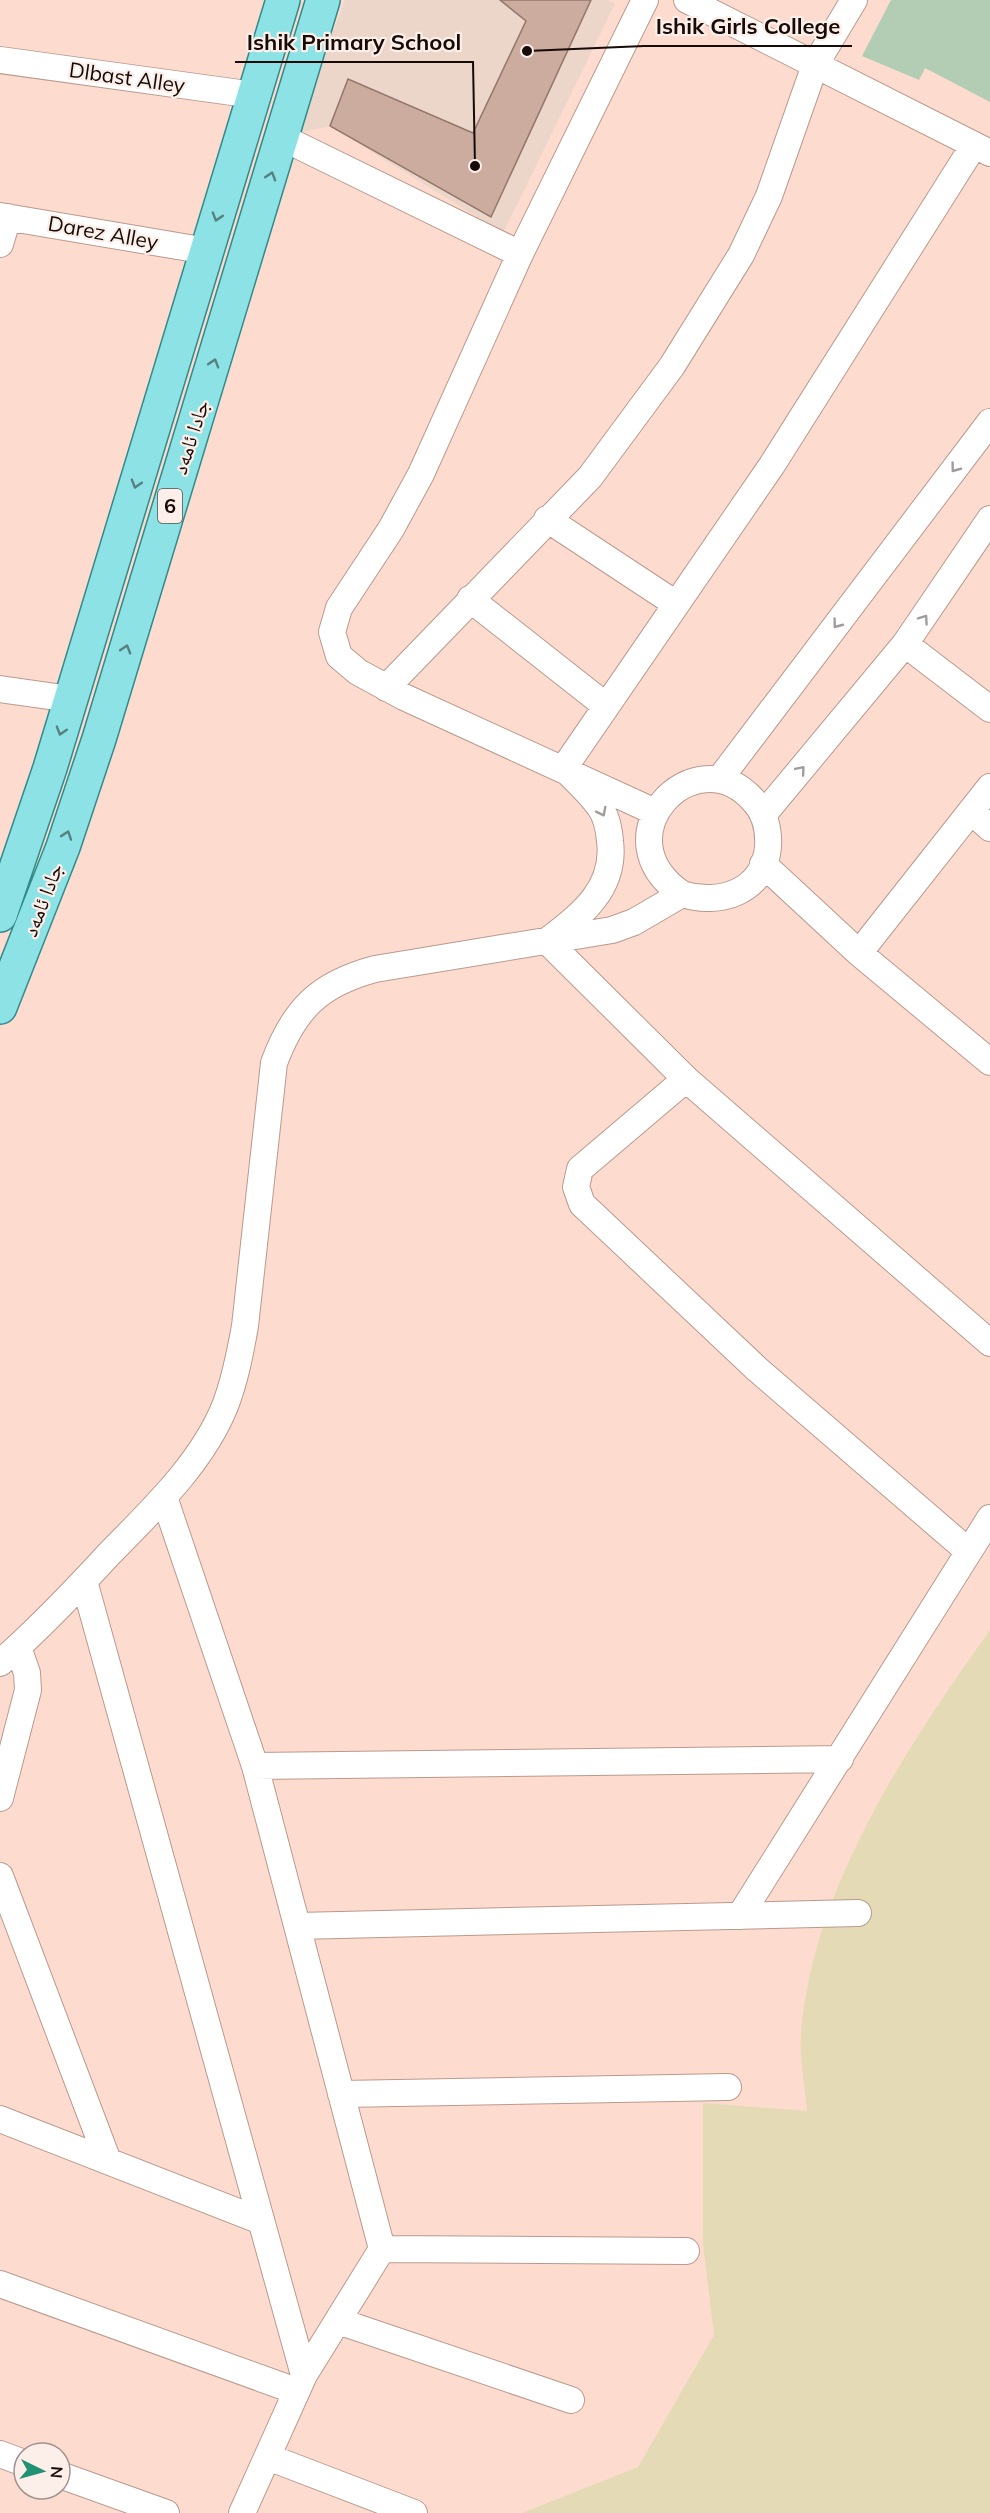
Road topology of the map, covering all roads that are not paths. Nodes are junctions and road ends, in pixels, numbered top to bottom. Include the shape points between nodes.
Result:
1 (283, 0) edge
2 (323, 0) edge
3 (645, 0) edge
4 (687, 0) edge
5 (854, 0) edge
6 (0, 60) edge
7 (815, 65) junction
8 (254, 95) junction
9 (283, 138) junction
10 (982, 149) edge
11 (4, 216) edge
12 (0, 244) edge
13 (207, 250) junction
14 (520, 254) junction
15 (165, 385) junction
16 (204, 398) junction
17 (990, 422) edge
18 (145, 452) junction
19 (183, 462) junction
20 (547, 519) junction
21 (989, 522) edge
22 (470, 599) junction
23 (676, 604) junction
24 (905, 644) junction
25 (386, 687) junction
26 (0, 689) edge
27 (70, 699) junction
28 (606, 706) junction
29 (990, 709) edge
30 (564, 768) junction
31 (719, 780) junction
32 (990, 787) edge
33 (971, 811) junction
34 (655, 812) junction
35 (764, 815) junction
36 (990, 828) edge
37 (764, 864) junction
38 (682, 894) junction
39 (0, 915) edge
40 (547, 941) junction
41 (859, 953) junction
42 (0, 1007) edge
43 (990, 1062) edge
44 (686, 1079) junction
45 (990, 1343) edge
46 (164, 1497) junction
47 (990, 1518) edge
48 (968, 1551) junction
49 (84, 1581) junction
50 (9, 1655) edge
51 (840, 1759) junction
52 (255, 1766) junction
53 (0, 1798) edge
54 (0, 1876) edge
55 (858, 1913) dead end
56 (740, 1916) junction
57 (297, 1926) junction
58 (728, 2087) dead end
59 (341, 2094) junction
60 (0, 2119) edge
61 (108, 2161) junction
62 (261, 2221) junction
63 (382, 2249) junction
64 (686, 2251) dead end
65 (0, 2284) edge
66 (338, 2321) junction
67 (300, 2383) junction
68 (571, 2400) dead end
69 (268, 2457) junction
70 (72, 2479) edge
71 (166, 2513) edge
72 (242, 2513) edge
73 (414, 2513) edge

1 - 8 main road, جادا ئامەد / 6
2 - 9 main road, جادا ئامەد / 6
3 - 14 street
4 - 7 street
5 - 7 street
6 - 8 street, Dlbast Alley
7 - 10 street
7 - 20 street via 769,196 708,312 590,477
8 -> 13 main road, جادا ئامەد / 6
9 - 14 street
16 -> 9 main road, جادا ئامەد / 6
10 - 23 street
11 - 12 street
11 - 13 street, Darez Alley
13 - 15 main road, جادا ئامەد / 6
14 - 25 street via 407,502 333,620 333,645 339,656 347,666
15 - 16 main road
15 - 18 main road, جادا ئامەد / 6
16 - 19 main road, جادا ئامەد / 6
17 -> 31 street
18 - 19 main road
18 -> 27 main road, جادا ئامەد / 6
42 -> 19 main road, جادا ئامەد / 6 via 81,793
20 - 22 street
20 - 23 street
24 -> 21 street
22 - 25 street
22 - 28 street
23 - 28 street
24 - 29 street
35 -> 24 street
25 - 30 street
26 - 27 street
27 -> 39 main road, جادا ئامەد / 6
28 - 30 street
30 - 34 street
30 -> 40 street via 601,807 612,851 599,894 585,912
31 - 34 street via 700,780 682,786 666,796
31 - 35 street via 748,794
32 - 33 street
33 - 36 street
33 - 41 street
34 - 38 street via 650,827 651,858 668,885
35 - 37 street via 768,848
37 - 38 street via 749,883 729,896 713,900
37 - 41 street
38 - 40 street via 612,930
40 - 44 street
40 - 46 street via 357,974 322,991 300,1011 284,1036 274,1063 251,1284 238,1368 225,1407 208,1438
41 - 43 street
44 - 45 street
44 - 48 street via 580,1169 576,1187 582,1204 757,1370
46 - 49 street
46 - 52 street
47 - 48 street
48 - 51 street
49 - 50 street
49 - 62 street
50 - 53 street via 27,1673 28,1690
51 - 52 street
51 - 56 street
52 - 57 street
54 - 61 street
55 - 56 street
56 - 57 street
57 - 59 street
58 - 59 street
59 - 63 street
60 - 61 street
61 - 62 street
62 - 67 street
63 - 64 street
63 - 66 street
65 - 67 street
66 - 67 street
66 - 68 street
67 - 69 street
69 - 72 street
69 - 73 street
70 - 71 street

